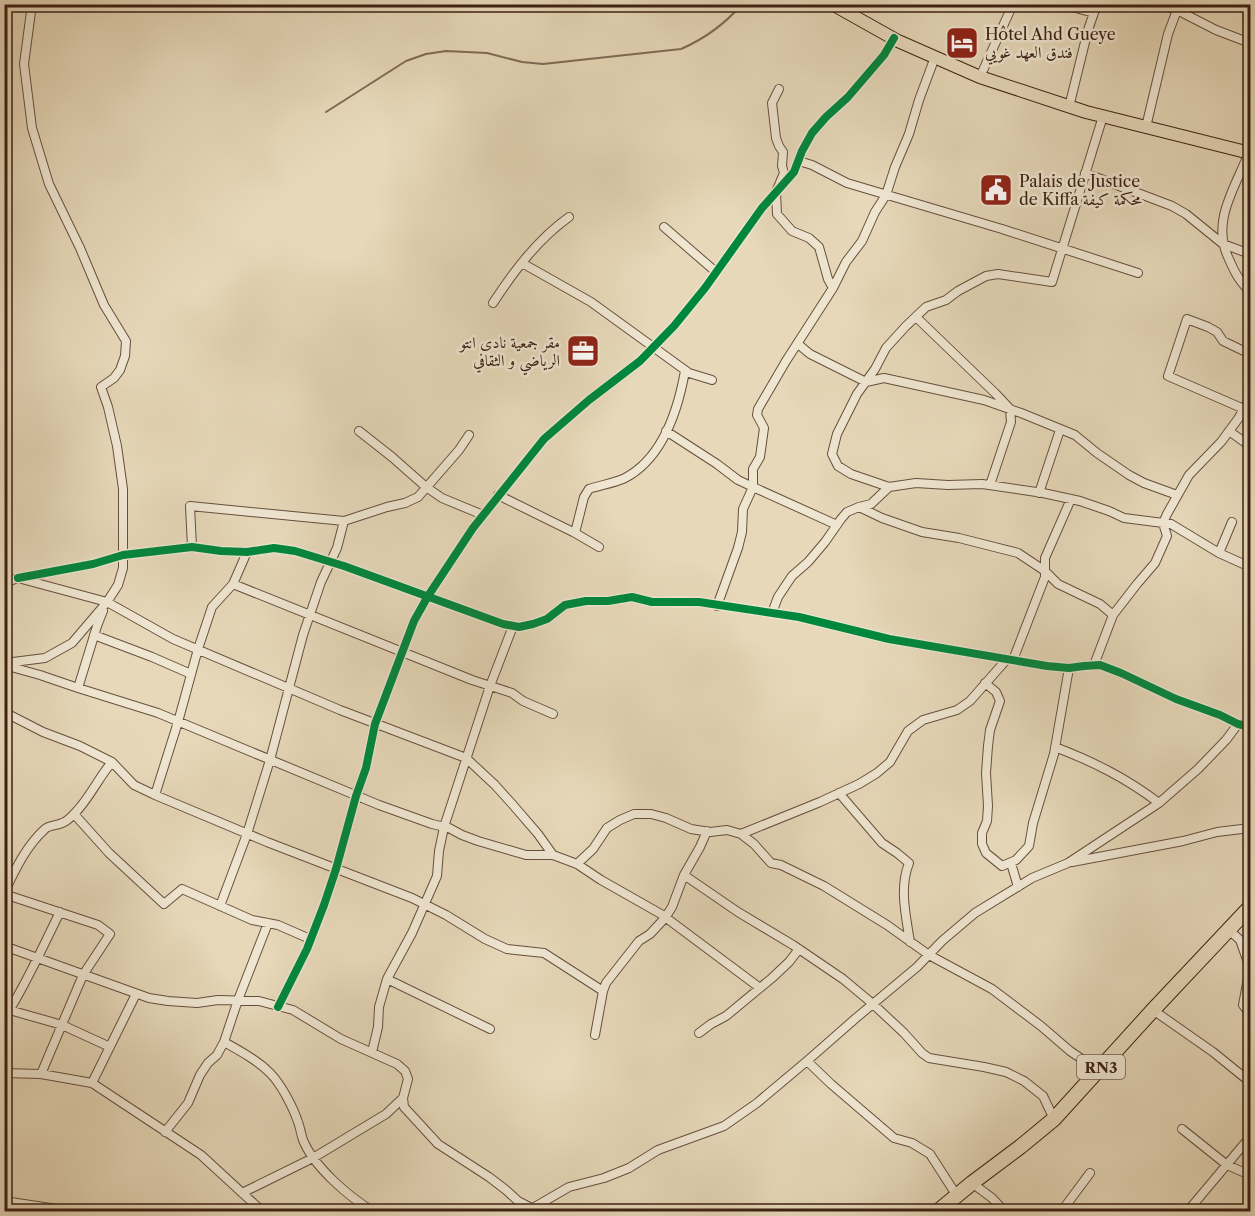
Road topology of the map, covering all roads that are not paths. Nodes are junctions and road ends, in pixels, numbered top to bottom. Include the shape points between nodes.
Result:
1 (32, 4) edge
2 (832, 4) edge
3 (1013, 4) edge
4 (1061, 4) edge
5 (1097, 4) edge
6 (1158, 4) edge
7 (1177, 10) junction
8 (1094, 13) junction
9 (894, 38) junction
10 (1251, 43) edge
11 (935, 57) junction
12 (980, 77) junction
13 (778, 89) dead end
14 (1069, 107) junction
15 (1102, 116) junction
16 (1146, 127) junction
17 (1250, 152) edge
18 (799, 160) junction
19 (1085, 173) junction
20 (776, 192) junction
21 (886, 195) junction
22 (569, 217) dead end
23 (664, 227) dead end
24 (1223, 244) junction
25 (1062, 249) junction
26 (1251, 254) edge
27 (522, 263) junction
28 (717, 272) junction
29 (1138, 273) dead end
30 (833, 288) junction
31 (1251, 292) edge
32 (493, 303) dead end
33 (916, 317) junction
34 (798, 344) junction
35 (654, 347) junction
36 (1251, 354) edge
37 (685, 371) junction
38 (711, 380) dead end
39 (866, 382) junction
40 (1251, 398) edge
41 (1010, 409) junction
42 (1244, 409) junction
43 (1060, 430) junction
44 (359, 431) dead end
45 (666, 431) junction
46 (1229, 431) junction
47 (469, 435) dead end
48 (1251, 446) edge
49 (990, 485) junction
50 (426, 487) junction
51 (753, 487) junction
52 (889, 487) junction
53 (1039, 492) junction
54 (498, 495) junction
55 (1177, 495) junction
56 (1071, 500) junction
57 (859, 507) junction
58 (483, 515) junction
59 (344, 521) junction
60 (1232, 522) dead end
61 (1163, 523) junction
62 (837, 525) junction
63 (575, 533) junction
64 (192, 547) junction
65 (599, 547) dead end
66 (247, 552) junction
67 (1219, 553) junction
68 (123, 555) junction
69 (330, 562) junction
70 (1251, 567) edge
71 (1045, 571) junction
72 (18, 578) junction
73 (4, 583) edge
74 (233, 584) junction
75 (428, 596) junction
76 (107, 602) junction
77 (717, 606) junction
78 (772, 613) junction
79 (310, 615) junction
80 (1113, 615) junction
81 (513, 626) junction
82 (94, 635) junction
83 (198, 650) junction
84 (402, 651) junction
85 (1010, 659) junction
86 (4, 664) edge
87 (1094, 665) junction
88 (1069, 668) junction
89 (191, 674) junction
90 (985, 683) junction
91 (490, 686) junction
92 (78, 688) junction
93 (289, 688) junction
94 (4, 712) edge
95 (553, 714) dead end
96 (178, 722) junction
97 (375, 723) junction
98 (1238, 724) junction
99 (1251, 727) edge
100 (1055, 747) junction
101 (466, 758) junction
102 (270, 760) junction
103 (112, 762) junction
104 (839, 793) junction
105 (155, 795) junction
106 (356, 796) junction
107 (1160, 803) junction
108 (74, 814) junction
109 (444, 827) junction
110 (1251, 828) edge
111 (706, 831) junction
112 (247, 834) junction
113 (741, 834) junction
114 (553, 855) junction
115 (1011, 863) junction
116 (1068, 863) junction
117 (578, 864) junction
118 (336, 869) junction
119 (684, 874) junction
120 (1018, 887) junction
121 (4, 893) edge
122 (425, 905) junction
123 (220, 906) junction
124 (1251, 907) edge
125 (60, 912) junction
126 (665, 918) junction
127 (268, 923) junction
128 (1229, 930) junction
129 (310, 939) junction
130 (910, 942) junction
131 (4, 946) edge
132 (799, 949) junction
133 (929, 955) junction
134 (36, 958) junction
135 (83, 975) junction
136 (387, 979) junction
137 (760, 988) junction
138 (603, 990) junction
139 (136, 994) junction
140 (238, 1000) junction
141 (873, 1004) junction
142 (278, 1006) junction
143 (7, 1009) edge
144 (1153, 1010) junction
145 (1251, 1014) edge
146 (4, 1019) edge
147 (62, 1025) junction
148 (490, 1029) dead end
149 (699, 1033) dead end
150 (595, 1035) dead end
151 (224, 1042) junction
152 (110, 1047) junction
153 (372, 1052) junction
154 (807, 1061) junction
155 (1098, 1070) junction
156 (4, 1073) edge
157 (41, 1074) junction
158 (1251, 1082) edge
159 (92, 1083) junction
160 (403, 1098) junction
161 (1054, 1119) junction
162 (1182, 1129) dead end
163 (165, 1132) junction
164 (1251, 1137) edge
165 (313, 1158) junction
166 (1227, 1165) junction
167 (1090, 1173) dead end
168 (1251, 1175) edge
169 (972, 1183) junction
170 (242, 1193) junction
171 (957, 1196) junction
172 (4, 1201) edge
173 (532, 1211) edge
174 (77, 1212) edge
175 (263, 1212) edge
176 (374, 1212) edge
177 (937, 1212) edge
178 (1005, 1212) edge
179 (1061, 1212) edge
180 (1187, 1212) edge

1 - 68 street via 24,64 32,128 49,184 104,305 126,341 120,370 101,387 117,446 123,489
2 - 9 main road
3 - 12 street
4 - 8 street
5 - 8 street
6 - 7 street
7 - 10 street
7 - 16 street
8 - 14 street
9 - 11 main road
9 - 18 street via 848,97 812,133
11 - 12 main road
11 - 21 street
12 - 14 main road
13 - 20 street via 772,103 784,173
14 - 15 main road
15 - 16 main road
15 - 19 street
16 - 17 main road
17 - 24 street via 1232,189 1221,231
18 - 20 street
18 - 21 street via 847,183
19 - 24 street via 1172,206
19 - 25 street
20 - 28 street
20 - 30 street via 777,214 792,231 819,247
21 - 25 street
21 - 30 street
22 - 27 street
23 - 28 street
24 - 26 street
24 - 31 street via 1233,270
25 - 29 street
25 - 33 street via 1052,282 998,274 986,276 927,307
27 - 32 street
27 - 35 street via 591,302
28 - 35 street
30 - 34 street
33 - 39 street via 886,348
33 - 41 street
34 - 39 street
34 - 51 street via 758,409 764,428 760,458 753,469
35 - 37 street
35 - 54 street via 544,440
36 - 42 street via 1223,341 1208,327 1187,319 1168,376
37 - 38 street
37 - 45 street
39 - 41 street via 884,378
39 - 52 street via 837,434 831,454 838,466 851,474
40 - 42 street
41 - 43 street
41 - 49 street via 1011,422
42 - 46 street
43 - 53 street
43 - 55 street via 1075,435 1129,475
44 - 50 street
45 - 51 street
45 - 63 street via 644,466 624,479 590,489 584,497
46 - 48 street
46 - 55 street via 1189,475
47 - 50 street
49 - 52 street via 916,483
49 - 53 street
50 - 58 street
50 - 59 street via 418,497 405,503
51 - 62 street
51 - 77 street via 743,509 738,548
52 - 57 street via 871,504
53 - 56 street
54 - 58 street
54 - 63 street
55 - 61 street
56 - 61 street via 1124,519
56 - 71 street via 1045,558
57 - 62 street via 848,512
57 - 71 street via 922,532 1018,554
58 - 75 street
59 - 64 street via 190,506
59 - 69 street
60 - 67 street
61 - 67 street
61 - 80 street via 1167,536 1155,563
62 - 78 street via 792,576
63 - 65 street
64 - 66 street
64 - 68 street
66 - 69 street via 274,548
66 - 74 street
67 - 70 street
68 - 72 street
68 - 76 street via 118,585
69 - 75 street
69 - 79 street
71 - 80 street via 1058,584 1101,604
71 - 85 street
72 - 73 street
72 - 76 street
74 - 79 street
74 - 83 street via 212,607
75 - 81 street
75 - 84 street
76 - 82 street
76 - 83 street
76 - 86 street via 72,643 45,658
77 - 78 street
77 - 81 street via 632,597 586,601 565,605 533,624
78 - 85 street via 889,639
79 - 84 street
79 - 93 street
80 - 87 street
81 - 91 street
82 - 89 street
82 - 92 street
83 - 89 street
83 - 93 street
84 - 91 street
84 - 97 street
85 - 88 street
85 - 90 street
86 - 92 street
87 - 88 street
87 - 98 street
88 - 100 street
89 - 96 street
90 - 104 street via 957,710 923,720 908,731 890,762
90 - 115 street via 996,692 1000,702 990,730 987,821 982,844 986,853 1002,866
91 - 95 street
91 - 101 street
92 - 96 street
93 - 97 street
93 - 102 street
94 - 103 street
96 - 102 street
96 - 105 street
97 - 101 street
97 - 106 street
98 - 99 street
98 - 107 street via 1227,740
100 - 107 street via 1137,786
100 - 115 street via 1029,846
101 - 109 street
101 - 114 street via 507,799
102 - 106 street
102 - 112 street
103 - 105 street via 134,785
103 - 108 street
104 - 113 street
104 - 130 street via 882,843 909,863 904,889
105 - 112 street
106 - 109 street
106 - 118 street
107 - 116 street
108 - 121 street via 63,823 47,827 30,846
108 - 123 street via 164,904 182,889
109 - 114 street via 526,855
109 - 122 street via 437,876
110 - 116 street
111 - 113 street
111 - 117 street via 651,814 634,814 607,828
111 - 119 street
112 - 118 street
112 - 123 street
113 - 130 street via 771,863 824,886
114 - 117 street
115 - 120 street
116 - 120 street
117 - 126 street
118 - 122 street
118 - 129 street
119 - 126 street
119 - 132 street
120 - 133 street via 975,913
121 - 125 street
122 - 136 street
122 - 138 street via 507,949 544,953
123 - 127 street
124 - 128 highway, RN3
125 - 134 street
125 - 135 street via 98,925 110,934
126 - 137 street
126 - 138 street via 639,941
127 - 129 street
127 - 140 street
128 - 144 highway, RN3
128 - 145 street via 1240,940 1250,968 1244,1005
129 - 142 street
130 - 133 street
131 - 134 street
132 - 137 street
132 - 141 street
133 - 141 street
133 - 155 street via 992,989
134 - 135 street
134 - 143 street via 27,980
135 - 139 street
135 - 147 street
136 - 148 street
136 - 153 street
137 - 149 street
138 - 150 street
139 - 140 street via 196,1003
139 - 152 street
140 - 142 street
140 - 151 street
141 - 154 street
141 - 161 street via 929,1058 1006,1072 1024,1081 1043,1096
142 - 153 street via 293,1010 341,1039
143 - 146 street
143 - 147 street
144 - 155 highway, RN3
144 - 158 street
147 - 152 street
147 - 157 street
151 - 163 street via 200,1075 188,1103
151 - 165 street via 271,1074 297,1119
152 - 159 street
153 - 160 street via 405,1071 408,1079
154 - 171 street via 894,1137 930,1154
154 - 173 street via 724,1126 658,1150 604,1178 569,1187
155 - 161 highway, RN3
156 - 157 street
157 - 159 street
159 - 163 street
160 - 165 street via 386,1114
160 - 173 street via 404,1107 438,1144
161 - 169 highway, RN3
162 - 166 street
163 - 170 street via 201,1155
164 - 166 street
165 - 170 street
165 - 176 street via 349,1194
166 - 168 street
166 - 180 street
167 - 179 street
169 - 171 highway, RN3
169 - 178 street
170 - 175 street
171 - 177 highway, RN3
172 - 174 street

